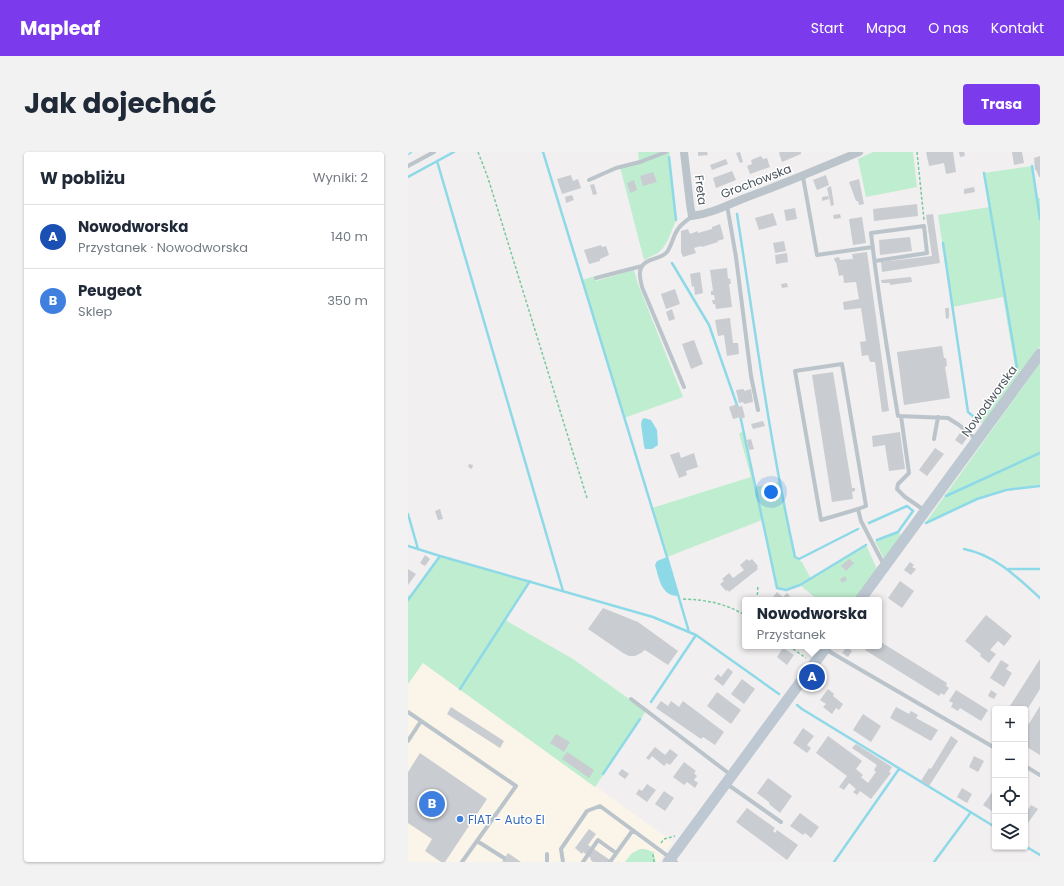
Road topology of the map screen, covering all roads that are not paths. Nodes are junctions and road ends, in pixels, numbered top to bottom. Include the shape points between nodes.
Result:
1 (434, 152) edge
2 (666, 152) edge
3 (684, 152) edge
4 (859, 152) edge
5 (408, 166) edge
6 (803, 176) junction
7 (588, 180) dead end
8 (727, 205) junction
9 (706, 214) joint
10 (692, 216) junction
11 (873, 247) junction
12 (875, 261) junction
13 (642, 266) junction
14 (596, 278) dead end
15 (1040, 354) edge
16 (684, 387) dead end
17 (758, 410) dead end
18 (901, 416) junction
19 (938, 417) junction
20 (934, 439) dead end
21 (977, 440) junction
22 (858, 508) junction
23 (925, 511) junction
24 (885, 566) junction
25 (862, 597) edge
26 (825, 649) edge
27 (828, 649) edge
28 (631, 699) dead end
29 (408, 712) edge
30 (421, 721) junction
31 (408, 741) edge
32 (992, 746) edge
33 (1028, 768) edge
34 (1040, 775) edge
35 (729, 780) junction
36 (781, 822) dead end
37 (633, 830) junction
38 (478, 840) junction
39 (616, 853) junction
40 (547, 854) dead end
41 (504, 858) dead end
42 (672, 860) edge
43 (462, 862) edge
44 (548, 862) edge
45 (563, 862) edge
46 (583, 862) edge
47 (610, 862) edge

1 - 5 lane
2 - 7 lane
3 - 10 street, Freta
4 - 6 street, Grochowska
6 - 8 street, Grochowska
6 - 11 lane via 817,255
8 - 9 street, Grochowska
8 - 17 lane
9 - 10 street, Freta
10 - 13 lane via 678,228 663,255
11 - 12 lane
11 - 12 lane via 871,233 924,226 927,253
12 - 18 lane via 898,416
13 - 14 lane
13 - 16 lane via 639,275 642,287
15 - 21 street, Nowodworska
18 - 19 lane
18 - 23 lane via 909,473 898,484 897,490
19 - 20 lane
19 - 21 lane via 948,418
21 - 23 street, Nowodworska
22 - 22 lane via 821,520 795,371 842,364 866,506
22 - 24 lane via 861,521
23 - 24 street, Nowodworska
24 - 25 street, Nowodworska
26 - 35 street
27 - 32 lane
28 - 35 lane
29 - 30 lane
30 - 31 lane
30 - 38 lane via 516,786
33 - 34 lane
35 - 36 lane
35 - 42 street
37 - 39 lane
37 - 42 lane
37 - 45 lane via 600,806 587,811 561,849
38 - 41 lane
38 - 43 lane
39 - 46 lane via 598,840
39 - 47 lane
40 - 44 lane

